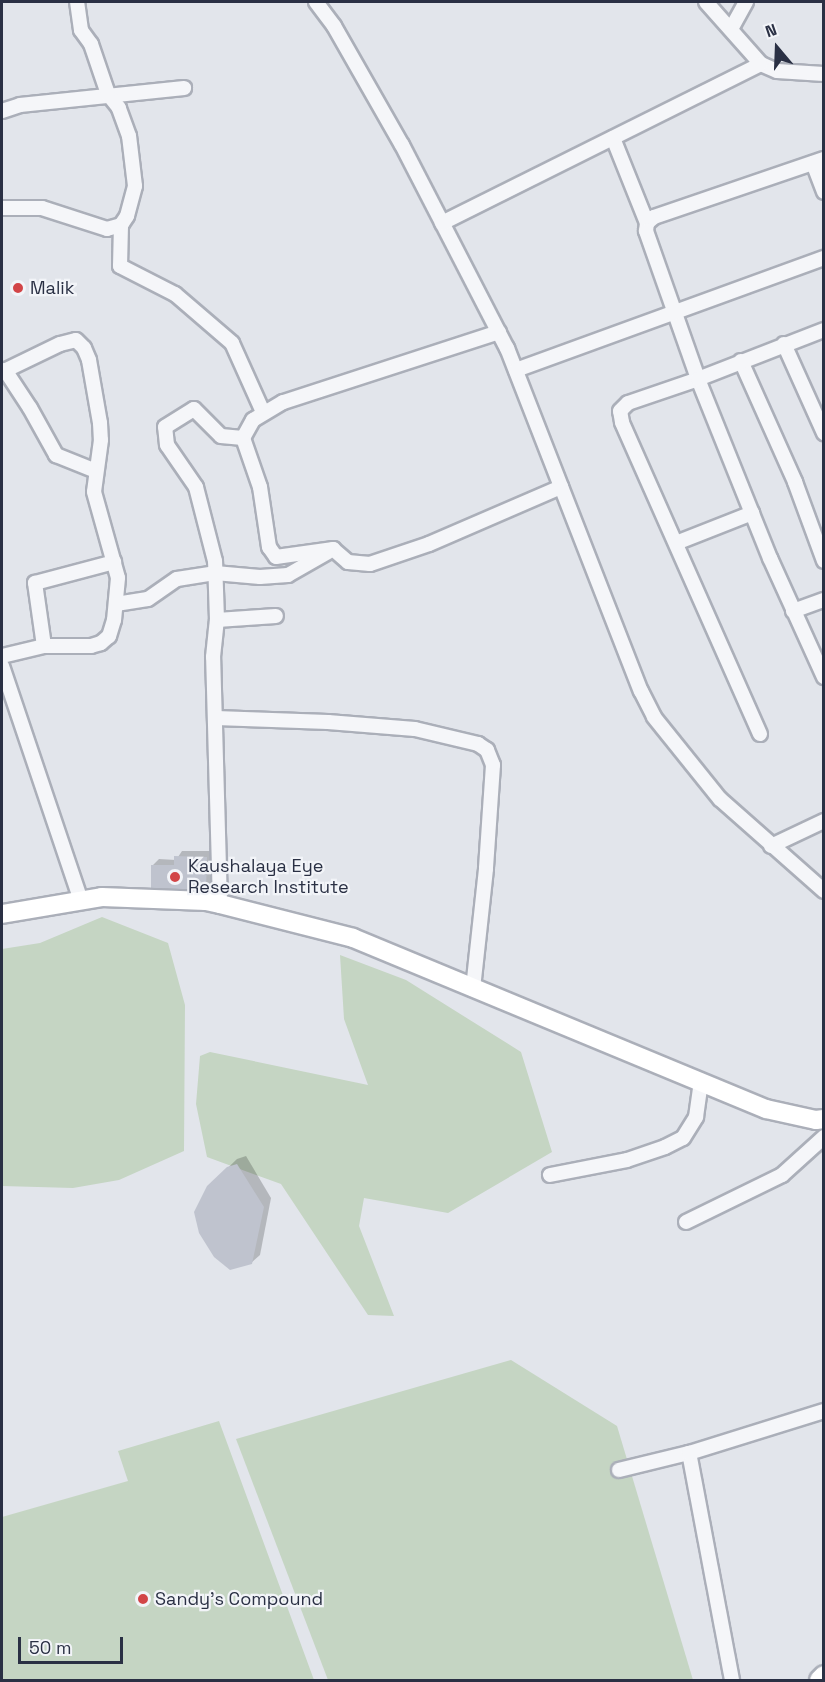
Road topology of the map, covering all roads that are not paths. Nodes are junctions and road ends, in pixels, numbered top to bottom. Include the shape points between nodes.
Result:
1 (76, 2) edge
2 (316, 2) edge
3 (706, 2) edge
4 (746, 2) edge
5 (731, 29) junction
6 (761, 64) junction
7 (821, 74) edge
8 (824, 87) edge
9 (184, 88) dead end
10 (108, 94) junction
11 (2, 111) edge
12 (613, 138) junction
13 (818, 161) edge
14 (824, 192) edge
15 (2, 208) edge
16 (442, 223) junction
17 (647, 223) junction
18 (120, 225) junction
19 (824, 258) edge
20 (676, 312) junction
21 (824, 330) edge
22 (499, 332) junction
23 (784, 344) junction
24 (741, 361) junction
25 (516, 370) junction
26 (3, 371) edge
27 (698, 379) junction
28 (263, 412) junction
29 (824, 433) edge
30 (243, 438) junction
31 (96, 471) junction
32 (561, 487) junction
33 (752, 513) junction
34 (676, 543) junction
35 (333, 549) junction
36 (824, 561) edge
37 (114, 562) junction
38 (215, 573) junction
39 (824, 600) edge
40 (116, 604) junction
41 (793, 611) junction
42 (276, 616) dead end
43 (217, 620) junction
44 (44, 646) junction
45 (2, 656) edge
46 (2, 666) edge
47 (824, 677) edge
48 (216, 718) junction
49 (760, 734) dead end
50 (824, 821) edge
51 (771, 846) junction
52 (823, 891) edge
53 (81, 901) junction
54 (220, 904) junction
55 (2, 914) edge
56 (473, 989) junction
57 (701, 1082) junction
58 (824, 1119) edge
59 (824, 1137) edge
60 (550, 1175) dead end
61 (686, 1222) dead end
62 (824, 1411) edge
63 (689, 1453) junction
64 (619, 1470) dead end
65 (824, 1676) edge
66 (732, 1680) edge
67 (819, 1680) edge

1 - 10 street via 81,30 91,44
2 - 16 street via 385,115
3 - 5 street
4 - 5 street
5 - 6 street
6 - 7 street via 777,71
6 - 12 street
7 - 8 street
9 - 10 street
10 - 11 street via 20,105
10 - 18 street via 119,108 133,157 135,186 127,216
12 - 16 street
12 - 17 street
13 - 14 street
13 - 17 street via 654,217
15 - 18 street via 42,208 107,229
16 - 22 street
17 - 20 street via 646,231
18 - 28 street via 120,266 175,294 232,342
19 - 20 street
20 - 25 street
20 - 27 street
21 - 23 street
22 - 25 street
22 - 28 street via 283,402
23 - 24 street
23 - 29 street
24 - 27 street
24 - 36 street via 795,482
25 - 32 street
26 - 31 street via 30,408 56,455
26 - 31 street via 60,344 80,342 89,360 99,423 101,440
27 - 33 street
27 - 34 street via 627,402 620,411
28 - 30 street via 253,420
30 - 35 street via 260,487 271,553 286,558
30 - 38 street via 221,436 194,410 165,428 167,445 196,487
31 - 37 street via 96,503
32 - 35 street via 429,544 370,564 348,562
32 - 51 street via 640,691 654,717 720,799
33 - 34 street
33 - 41 street
34 - 49 street
35 - 38 street via 288,575
37 - 40 street via 118,578
37 - 44 street via 35,583
38 - 40 street via 177,579 148,599
38 - 43 street
39 - 41 street
40 - 44 street via 109,636 101,643
41 - 47 street
42 - 43 street
43 - 48 street via 213,657
44 - 45 street
46 - 53 street
48 - 54 street
48 - 56 street via 416,729 478,744 487,750 492,777
50 - 51 street
51 - 52 street
53 - 54 main road via 102,897
53 - 55 main road
54 - 56 main road via 353,938
56 - 57 main road
57 - 58 main road via 766,1108
57 - 60 street via 696,1117 683,1138 627,1160
59 - 61 street via 782,1174
62 - 63 street
63 - 64 street
63 - 66 street
65 - 67 main road

